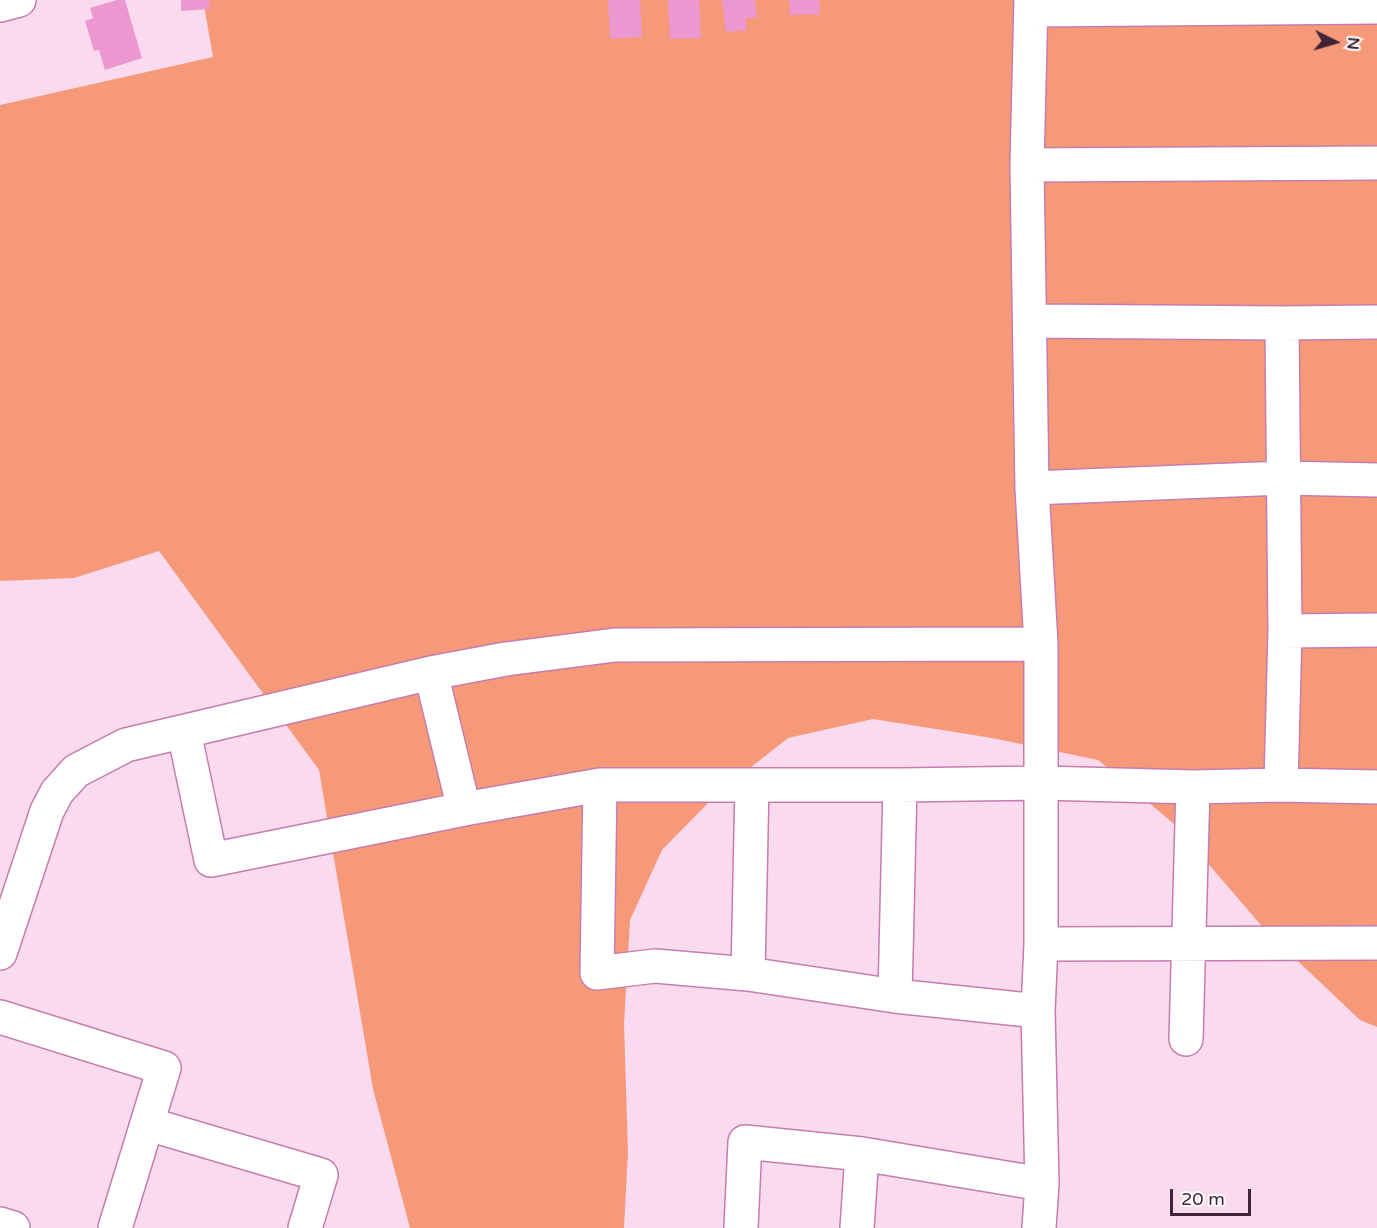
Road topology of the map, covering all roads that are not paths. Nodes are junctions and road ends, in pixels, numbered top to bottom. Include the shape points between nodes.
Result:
1 (20, 0) edge
2 (0, 5) edge
3 (1031, 5) edge
4 (1368, 5) edge
5 (1377, 163) edge
6 (1027, 165) junction
7 (1030, 321) junction
8 (1377, 322) edge
9 (1282, 323) junction
10 (1283, 478) junction
11 (1377, 480) edge
12 (1032, 488) junction
13 (1377, 630) edge
14 (1285, 631) junction
15 (1041, 644) junction
16 (431, 673) junction
17 (184, 732) junction
18 (1042, 783) junction
19 (600, 784) junction
20 (752, 785) junction
21 (900, 785) junction
22 (1281, 785) junction
23 (1193, 787) junction
24 (1377, 787) edge
25 (464, 809) junction
26 (1189, 943) junction
27 (1377, 943) edge
28 (1041, 944) junction
29 (0, 953) edge
30 (748, 974) junction
31 (895, 996) junction
32 (1038, 1011) junction
33 (0, 1017) edge
34 (1186, 1039) dead end
35 (148, 1124) junction
36 (862, 1154) junction
37 (1042, 1184) junction
38 (0, 1224) edge
39 (13, 1228) edge
40 (116, 1228) edge
41 (305, 1228) edge
42 (741, 1228) edge
43 (857, 1228) edge
44 (1039, 1228) edge

1 - 2 street
3 - 4 street
3 - 6 street
5 - 6 street
6 - 7 street
7 - 9 street
7 - 12 street
8 - 9 street
9 - 10 street
10 - 11 street
10 - 12 street
10 - 14 street
12 - 15 street
13 - 14 street
14 - 22 street
15 - 16 street via 615,645
15 - 18 street
16 - 17 street
16 - 25 street
17 - 25 street via 211,860
17 - 29 street via 126,745 76,771 57,792
18 - 21 street
18 - 23 street
18 - 28 street
19 - 20 street
19 - 25 street
19 - 30 street via 597,973 656,966
20 - 21 street
20 - 30 street
21 - 31 street
22 - 23 street
22 - 24 street
23 - 26 street
26 - 27 street
26 - 28 street
26 - 34 street
28 - 32 street
30 - 31 street
31 - 32 street
32 - 37 street
33 - 35 street via 164,1068
35 - 40 street
35 - 41 street via 321,1175
36 - 37 street
36 - 42 street via 745,1142
36 - 43 street
37 - 44 street
38 - 39 street

